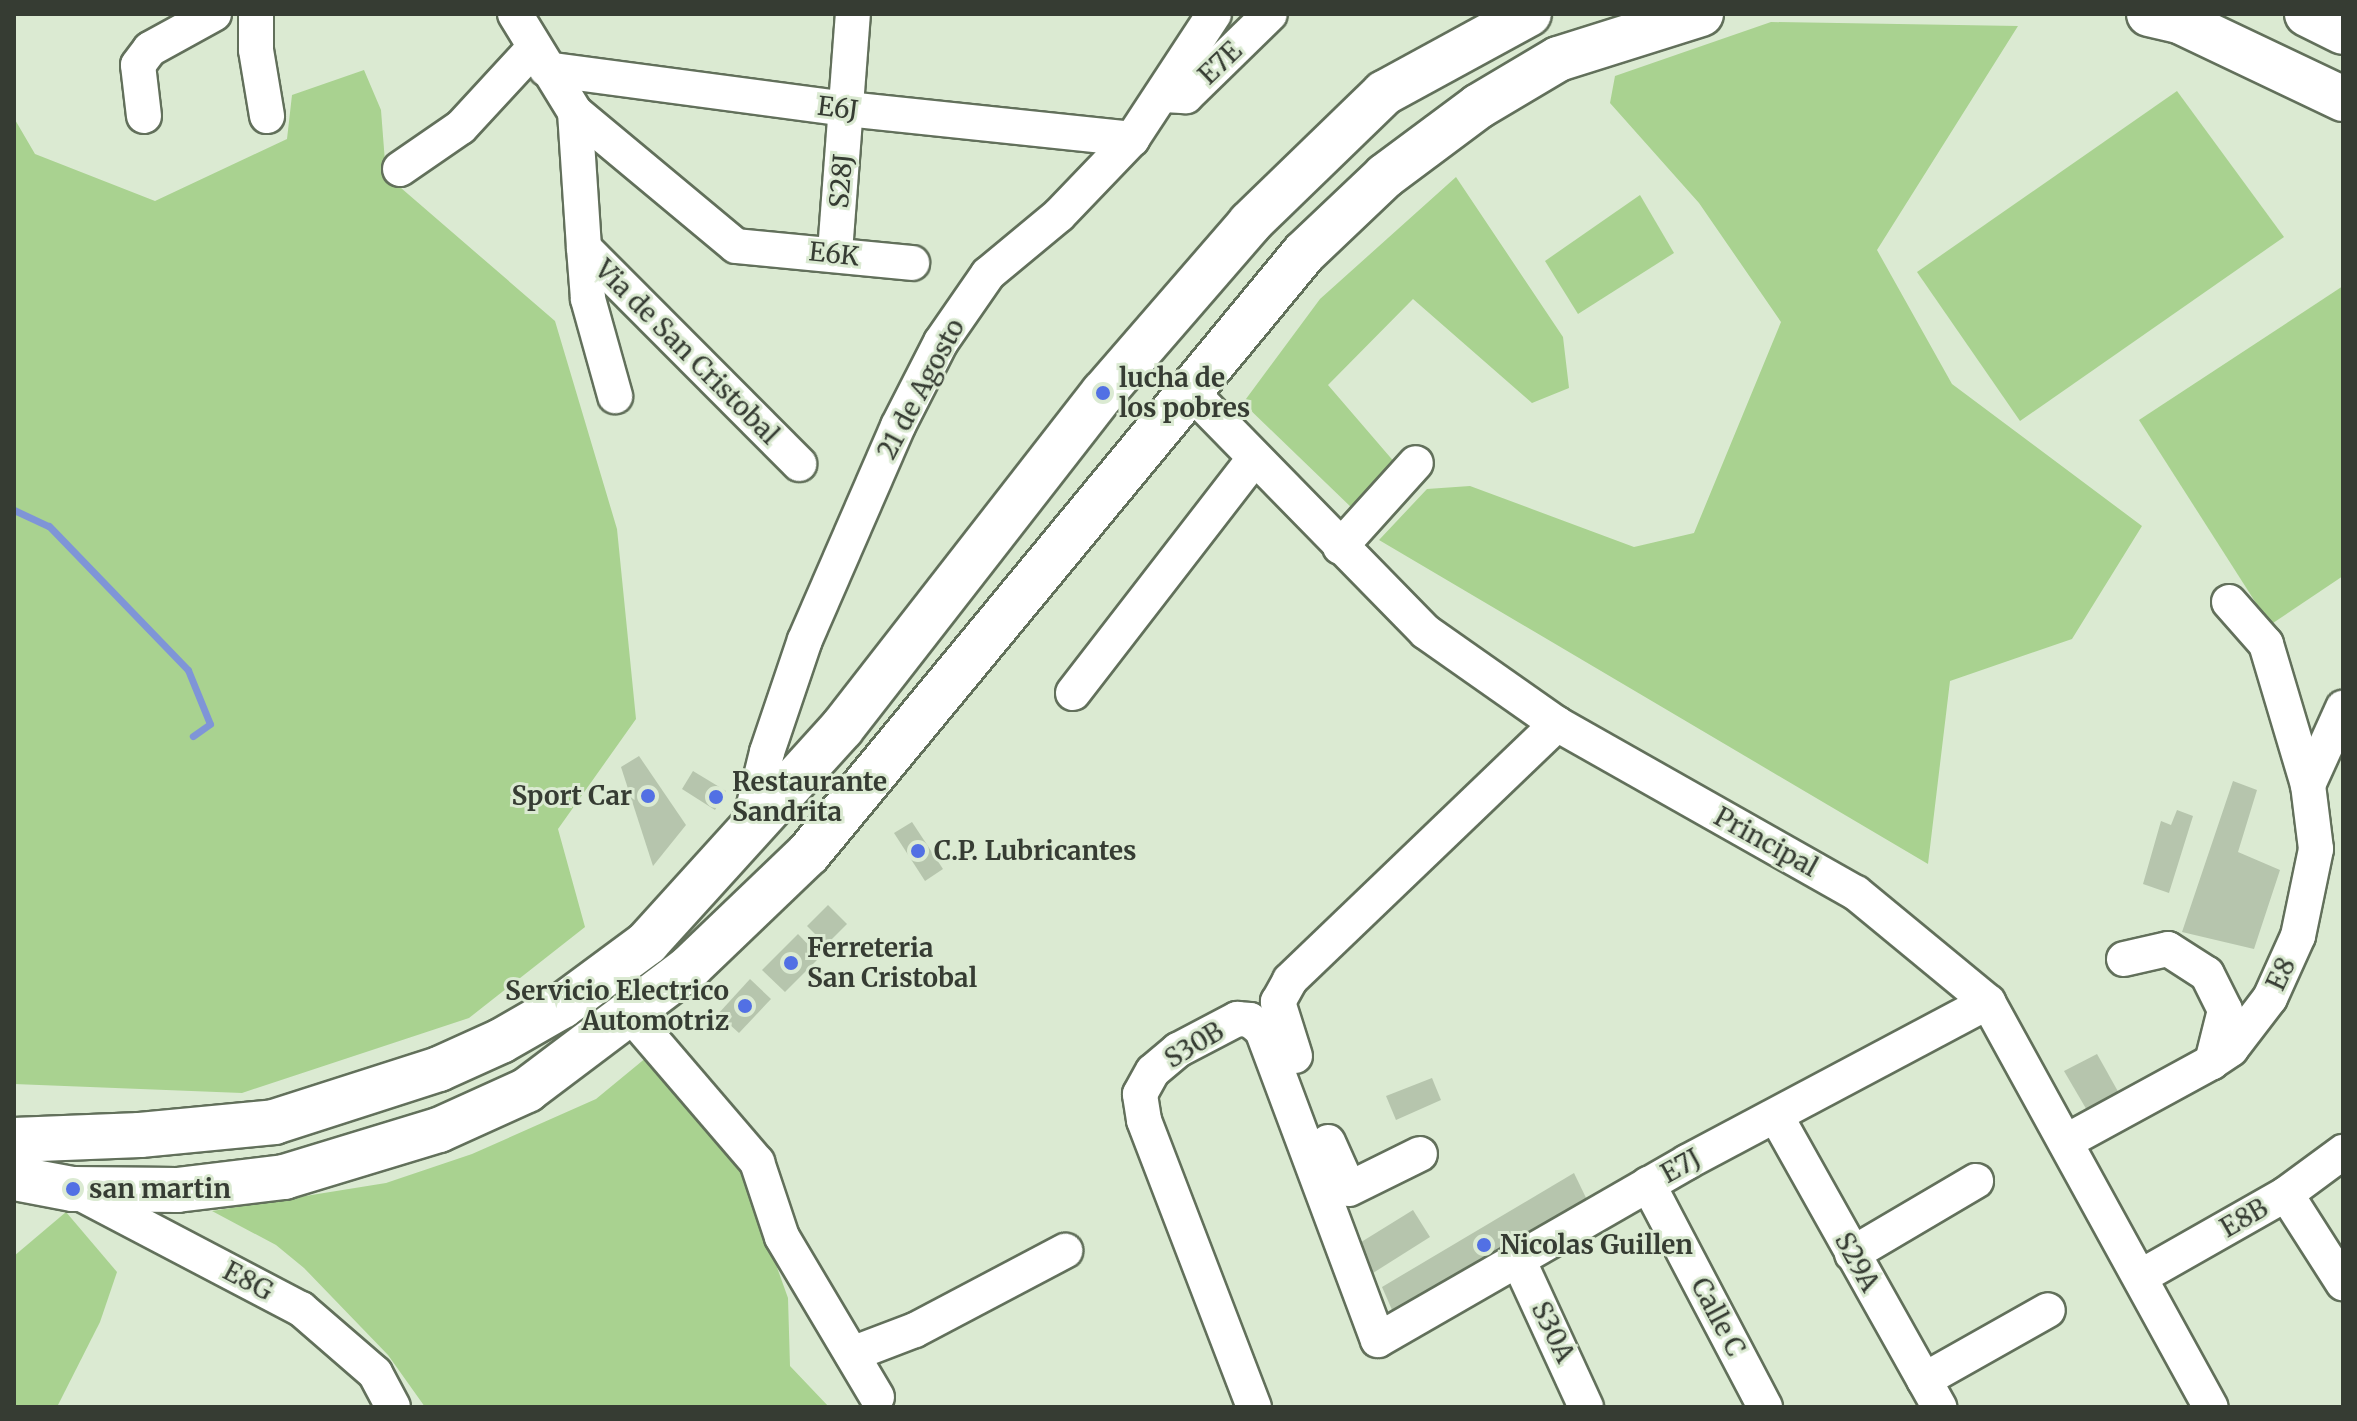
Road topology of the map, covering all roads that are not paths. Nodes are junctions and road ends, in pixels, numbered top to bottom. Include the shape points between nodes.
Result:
1 (214, 14) edge
2 (256, 14) edge
3 (515, 14) edge
4 (853, 14) edge
5 (1214, 14) edge
6 (1270, 14) edge
7 (1529, 14) edge
8 (1701, 14) edge
9 (2149, 14) edge
10 (2307, 14) edge
11 (2343, 32) edge
12 (539, 59) junction
13 (1164, 95) junction
14 (2343, 99) edge
15 (847, 109) junction
16 (575, 112) junction
17 (144, 116) dead end
18 (267, 116) dead end
19 (1132, 139) junction
20 (400, 169) dead end
21 (584, 248) junction
22 (835, 252) junction
23 (912, 263) dead end
24 (1190, 391) junction
25 (615, 396) dead end
26 (1253, 460) junction
27 (1416, 463) dead end
28 (799, 464) dead end
29 (1340, 547) junction
30 (2229, 602) dead end
31 (1073, 693) dead end
32 (2343, 708) edge
33 (1557, 724) junction
34 (2308, 785) junction
35 (746, 836) junction
36 (2330, 841) edge
37 (2124, 959) dead end
38 (1988, 1002) junction
39 (631, 1015) junction
40 (2212, 1062) junction
41 (1776, 1116) junction
42 (14, 1140) edge
43 (2067, 1141) junction
44 (2343, 1152) edge
45 (1420, 1154) dead end
46 (14, 1178) edge
47 (1976, 1181) dead end
48 (1648, 1184) junction
49 (73, 1189) junction
50 (2286, 1194) junction
51 (1065, 1251) dead end
52 (1852, 1254) junction
53 (1517, 1257) junction
54 (2140, 1277) junction
55 (2343, 1283) edge
56 (2048, 1310) dead end
57 (1378, 1340) joint
58 (852, 1354) junction
59 (1932, 1394) edge
60 (877, 1397) dead end
61 (1581, 1404) edge
62 (2205, 1405) edge
63 (393, 1407) edge
64 (1254, 1407) edge
65 (1764, 1407) edge

1 - 17 street via 150,49 138,65
2 - 18 street
3 - 12 street
4 - 15 street, S28J
5 - 13 street, 21 de Agosto
6 - 13 street, E7E via 1186,96
7 - 35 main road via 1384,93 1250,223 1103,393 852,716
8 - 24 main road via 1558,59 1479,106 1385,176 1304,253
9 - 14 main road via 2179,21
10 - 11 main road
12 - 15 street, E6J
12 - 16 street
12 - 20 street via 461,127
13 - 19 street, 21 de Agosto
15 - 19 street, E6J
15 - 22 street, S28J
16 - 21 street, Via de San Cristobal
16 - 22 street, E6K via 736,246
19 - 35 street, 21 de Agosto via 1059,215 988,274 941,342 898,426 805,640 767,752
21 - 25 street via 588,299
21 - 28 street, Via de San Cristobal
22 - 23 street, E6K
24 - 26 street, Principal
24 - 39 main road via 808,854 690,967
26 - 29 street, Principal
26 - 31 street
27 - 29 street
29 - 33 street, Principal via 1426,632
30 - 34 street, E8 via 2266,644
32 - 34 street
33 - 38 street, Principal via 1856,893
33 - 45 street via 1290,980 1278,1002 1344,1184 1355,1188
34 - 36 street, E8
35 - 42 main road via 647,943 562,1006 439,1069 274,1122
36 - 40 street, E8 via 2298,936 2270,998 2231,1049
37 - 40 street via 2168,949 2207,974 2225,1010
38 - 41 street, E7J
38 - 43 street, Principal
39 - 49 main road via 527,1090 439,1130 284,1177 177,1190
39 - 58 street via 757,1162 782,1237
40 - 43 street, E8
41 - 48 street, E7J
41 - 52 street, S29A
43 - 54 street, Principal
44 - 50 street, E8B
46 - 49 main road
47 - 52 street
48 - 53 street, E7J
48 - 65 street, Calle C
49 - 63 street, E8G via 301,1309 375,1373
50 - 54 street, E8B
50 - 55 street
51 - 58 street via 915,1330
52 - 59 street, S29A
53 - 57 street, E7J
53 - 61 street, S30A
54 - 62 street, Principal
56 - 59 street
57 - 64 street, S30B via 1262,1030 1250,1020 1237,1019 1178,1050 1153,1071 1140,1094 1144,1120
58 - 60 street

